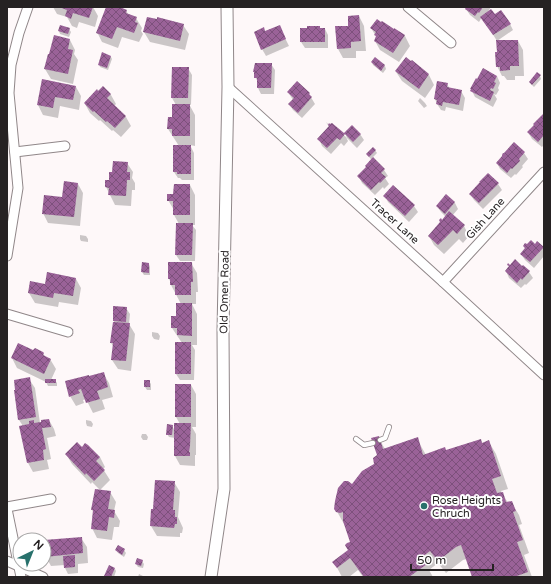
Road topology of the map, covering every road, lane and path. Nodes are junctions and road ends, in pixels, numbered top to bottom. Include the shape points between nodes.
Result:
1 (28, 7) edge
2 (227, 7) edge
3 (408, 7) edge
4 (451, 43) dead end
5 (228, 88) junction
6 (65, 146) dead end
7 (15, 152) junction
8 (544, 172) edge
9 (7, 256) edge
10 (444, 282) junction
11 (7, 314) edge
12 (68, 332) dead end
13 (544, 375) edge
14 (389, 427) dead end
15 (356, 439) dead end
16 (380, 440) dead end
17 (373, 443) dead end
18 (51, 499) dead end
19 (7, 508) edge
20 (12, 532) edge
21 (32, 572) edge
22 (43, 577) edge
23 (211, 577) edge

1 - 7 street via 11,65 9,93
2 - 5 street, Old Omen Road
3 - 4 street
5 - 10 street, Tracer Lane
5 - 23 street, Old Omen Road via 223,330 224,489
6 - 7 street
7 - 9 street via 18,188
8 - 10 street, Gish Lane
10 - 13 street, Tracer Lane
11 - 12 street
14 - 16 lane via 385,438
15 - 17 lane via 364,445
18 - 19 street
19 - 20 street
21 - 22 street

